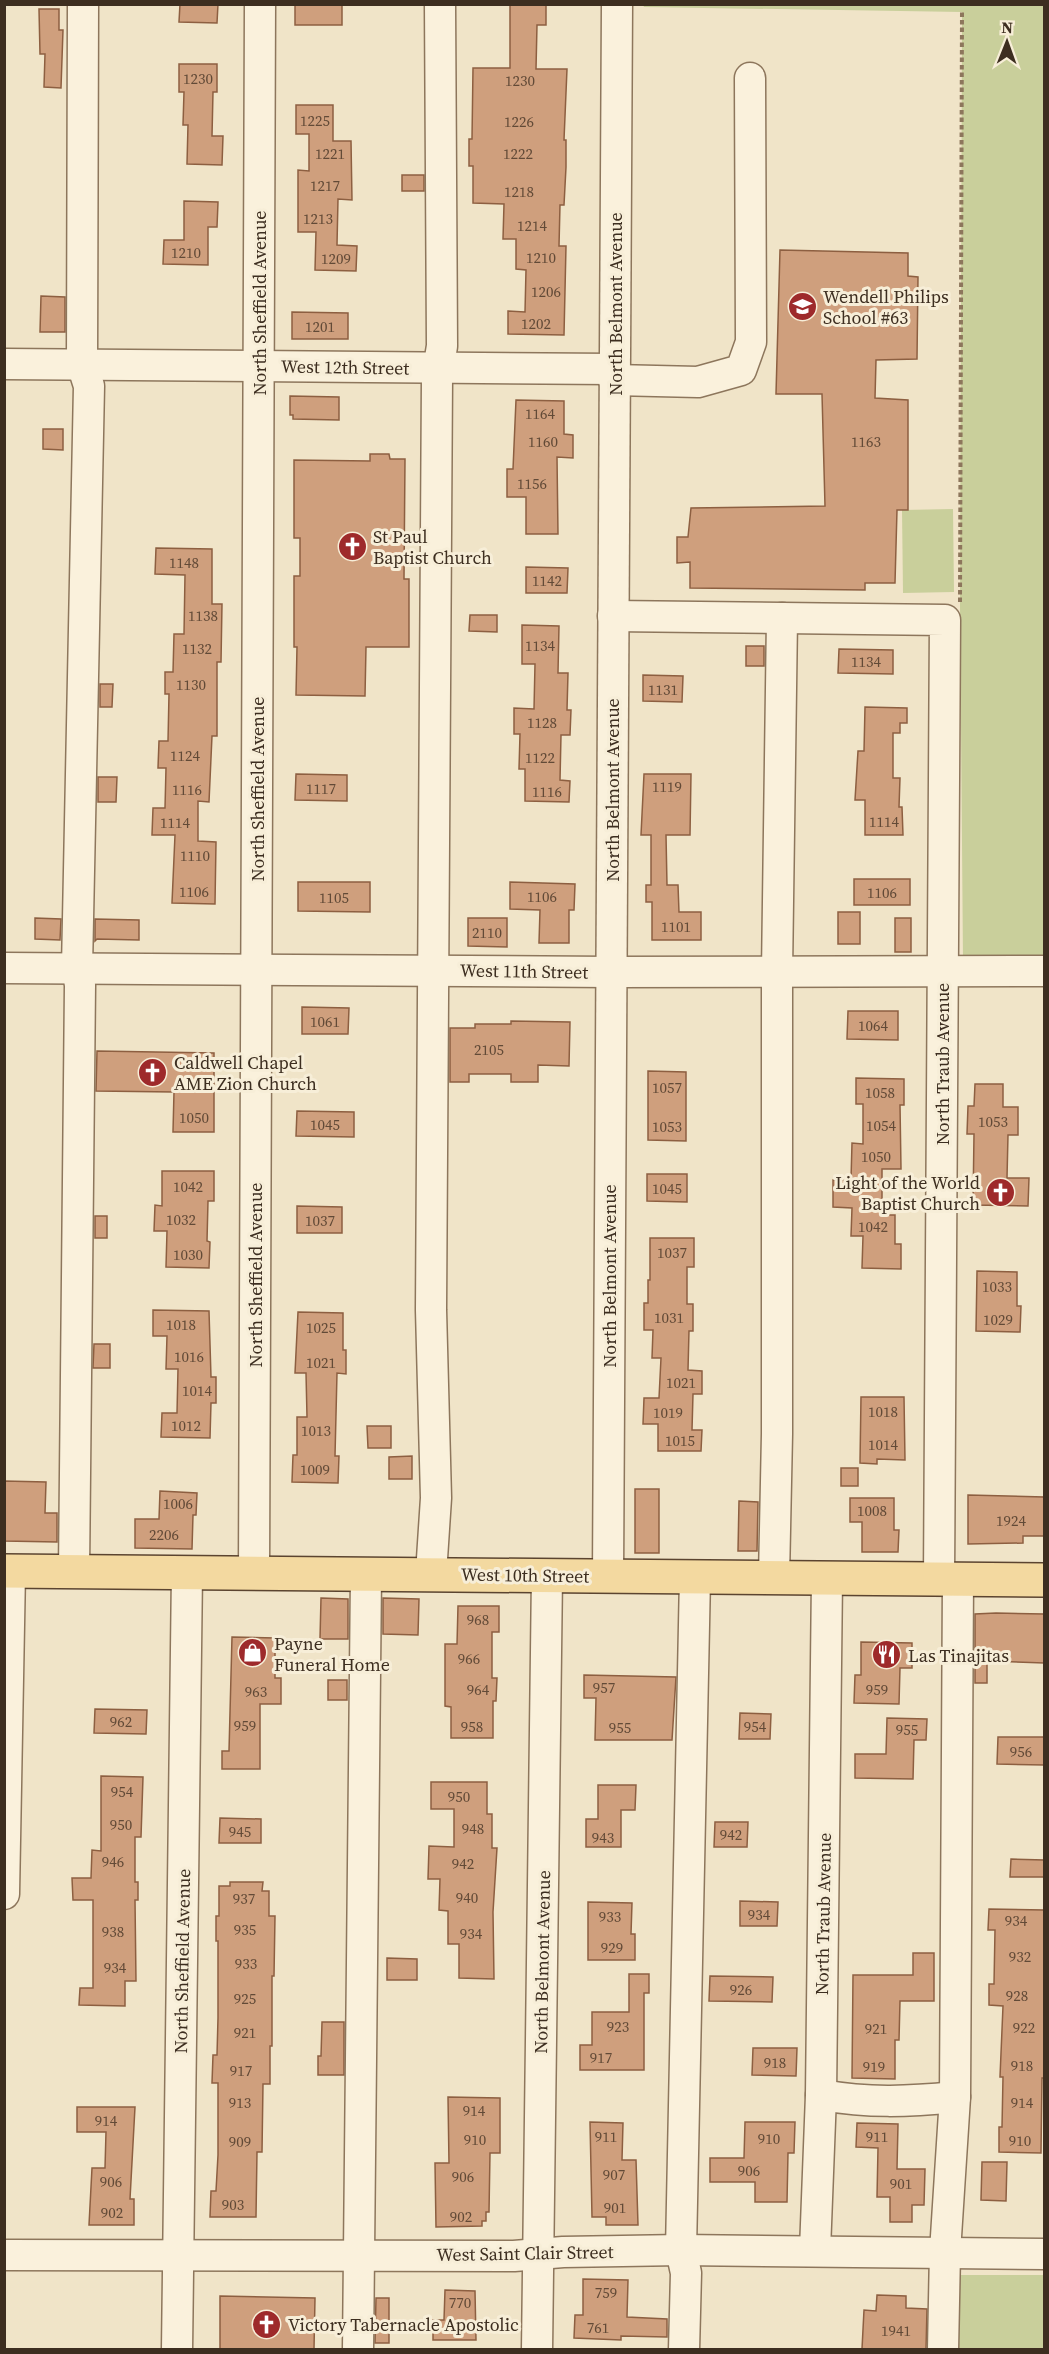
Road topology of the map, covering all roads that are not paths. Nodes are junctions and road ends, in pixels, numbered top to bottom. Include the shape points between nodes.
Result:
1 (83, 4) edge
2 (260, 4) edge
3 (440, 4) edge
4 (616, 4) edge
5 (750, 78) dead end
6 (4, 364) edge
7 (82, 364) junction
8 (259, 366) junction
9 (437, 368) junction
10 (614, 375) junction
11 (613, 616) junction
12 (782, 618) junction
13 (4, 968) edge
14 (77, 968) junction
15 (256, 969) junction
16 (434, 970) junction
17 (942, 971) junction
18 (1044, 971) edge
19 (611, 972) junction
20 (777, 972) junction
21 (7, 1571) edge
22 (74, 1571) junction
23 (187, 1572) junction
24 (254, 1573) junction
25 (366, 1574) junction
26 (431, 1574) junction
27 (547, 1575) junction
28 (608, 1576) junction
29 (696, 1577) junction
30 (774, 1577) junction
31 (827, 1578) junction
32 (949, 1579) junction
33 (1044, 1580) edge
34 (4, 1894) edge
35 (821, 2095) junction
36 (955, 2097) junction
37 (681, 2250) junction
38 (815, 2250) junction
39 (945, 2252) junction
40 (1044, 2254) edge
41 (4, 2255) edge
42 (178, 2255) junction
43 (539, 2255) junction
44 (359, 2256) junction
45 (177, 2349) edge
46 (357, 2349) edge
47 (537, 2349) edge
48 (684, 2349) edge
49 (943, 2349) edge

1 - 7 street
2 - 8 street, North Sheffield Avenue
3 - 9 street via 442,346
4 - 10 street, North Belmont Avenue
5 - 10 street, West 12th Street via 751,342 741,370 698,382
6 - 7 street, West 12th Street
7 - 8 street, West 12th Street
7 - 14 street via 89,386
8 - 9 street, West 12th Street
8 - 15 street, North Sheffield Avenue
9 - 10 street, West 12th Street
9 - 16 street
10 - 11 street, North Belmont Avenue
11 - 12 street
11 - 19 street, North Belmont Avenue
12 - 17 street, North Traub Avenue via 945,620
12 - 20 street
13 - 14 street, West 11th Street
14 - 15 street, West 11th Street
14 - 22 street via 80,985
15 - 16 street, West 11th Street
15 - 24 street, North Sheffield Avenue
16 - 19 street, West 11th Street
16 - 26 street via 431,1310 436,1498
17 - 18 street, West 11th Street
17 - 20 street, West 11th Street
17 - 32 street, North Traub Avenue
19 - 20 street, West 11th Street
19 - 28 street, North Belmont Avenue
20 - 30 street
21 - 22 main road, West 10th Street
21 - 34 street
22 - 23 main road, West 10th Street
23 - 24 main road, West 10th Street
23 - 42 street, North Sheffield Avenue
24 - 25 main road, West 10th Street
25 - 26 main road, West 10th Street
25 - 44 street
26 - 27 main road, West 10th Street
27 - 28 main road, West 10th Street
27 - 43 street, North Belmont Avenue
28 - 29 main road, West 10th Street
29 - 30 main road, West 10th Street
29 - 37 street
30 - 31 main road, West 10th Street
31 - 32 main road, West 10th Street
31 - 35 street, North Traub Avenue
32 - 33 main road, West 10th Street
32 - 36 street, North Traub Avenue
35 - 36 street via 861,2102
35 - 38 street, North Traub Avenue
36 - 39 street, North Traub Avenue
37 - 38 street, West Saint Clair Street
37 - 43 street, West Saint Clair Street
37 - 48 street via 686,2273
38 - 39 street, West Saint Clair Street
39 - 40 street, West Saint Clair Street
39 - 49 street, North Traub Avenue
41 - 42 street, West Saint Clair Street
42 - 44 street, West Saint Clair Street
42 - 45 street, North Sheffield Avenue
43 - 44 street, West Saint Clair Street
43 - 47 street, North Belmont Avenue
44 - 46 street

